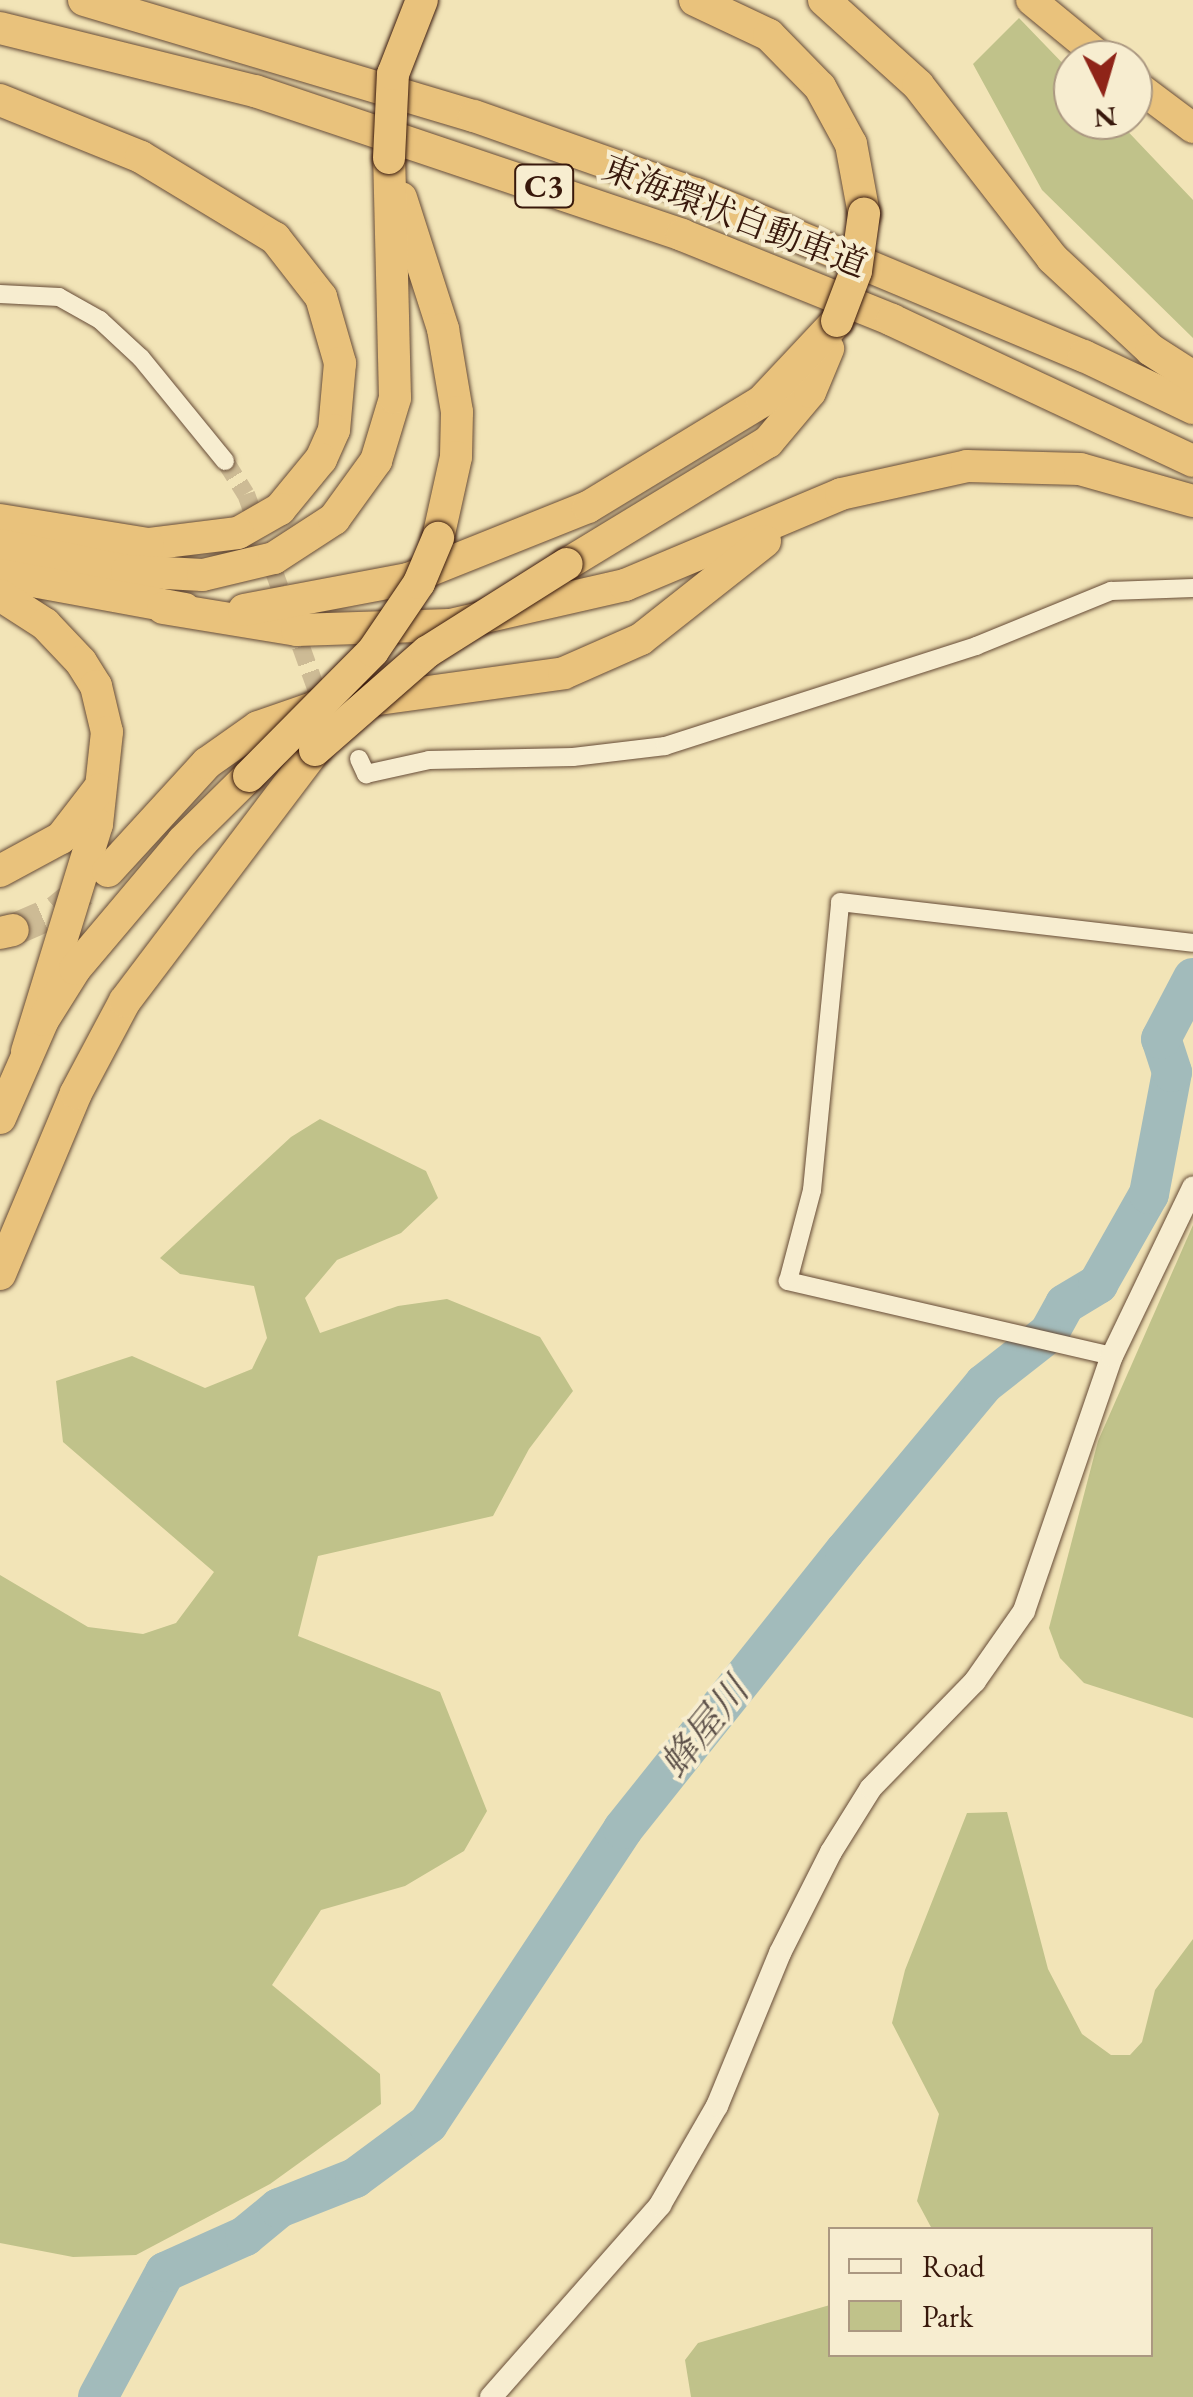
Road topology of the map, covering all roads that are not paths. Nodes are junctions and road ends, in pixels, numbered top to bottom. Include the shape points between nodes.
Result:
1 (84, 0) edge
2 (422, 0) edge
3 (695, 0) edge
4 (824, 0) edge
5 (1038, 2) edge
6 (0, 28) edge
7 (1081, 40) edge
8 (1153, 98) edge
9 (0, 100) edge
10 (1193, 128) edge
11 (390, 158) junction
12 (0, 294) edge
13 (837, 321) junction
14 (1193, 377) edge
15 (1193, 408) edge
16 (225, 461) tunnel mouth
17 (1193, 461) edge
18 (1193, 501) edge
19 (812, 506) junction
20 (0, 520) edge
21 (0, 545) edge
22 (0, 575) edge
23 (1193, 588) edge
24 (0, 595) edge
25 (163, 608) junction
26 (359, 759) dead end
27 (108, 760) junction
28 (0, 870) edge
29 (108, 871) tunnel mouth
30 (1193, 943) edge
31 (27, 1051) junction
32 (0, 1118) edge
33 (1193, 1188) edge
34 (0, 1274) edge
35 (1112, 1356) junction
36 (491, 2397) edge

1 - 15 highway, 東海環状自動車道 / C3 via 345,75 696,194
2 - 11 highway, bridge via 393,74
3 - 13 highway, bridge via 769,34 820,87 851,144 864,214 856,271
4 - 14 highway via 888,52 1052,258 1151,350
5 - 7 highway
6 - 17 highway, 東海環状自動車道 / C3 via 255,91 682,235 1070,399
8 - 10 highway
9 - 20 highway via 142,157 275,238 328,313 340,399 334,430 302,486 238,533 148,544
11 - 21 highway via 395,398 376,460 334,519 274,558 203,574 127,571
11 - 31 highway, bridge via 443,329 456,399 456,457 438,538 409,599 373,650 183,841 75,968
12 - 16 street via 58,298 100,320 141,358
13 - 25 highway via 792,376 732,423 532,534 408,580 311,602 222,611
13 - 34 highway, bridge via 810,392 768,442 427,652 315,750 125,1001 82,1079
18 - 19 highway via 1126,478 999,464 924,473
19 - 25 highway via 624,585 450,625 297,630
19 - 29 highway via 677,614 604,657 524,682 339,704 258,727 207,763
22 - 25 highway
23 - 26 street via 1110,591 976,646 665,746 429,760 366,774
24 - 27 highway via 44,624 81,662 104,709
27 - 28 highway via 79,820 43,852
27 - 31 highway via 98,824
30 - 35 street via 840,902 812,1190 788,1280
31 - 32 highway
33 - 35 street
35 - 36 street via 1024,1611 975,1681 871,1788 831,1852 780,1953 717,2106 660,2205

